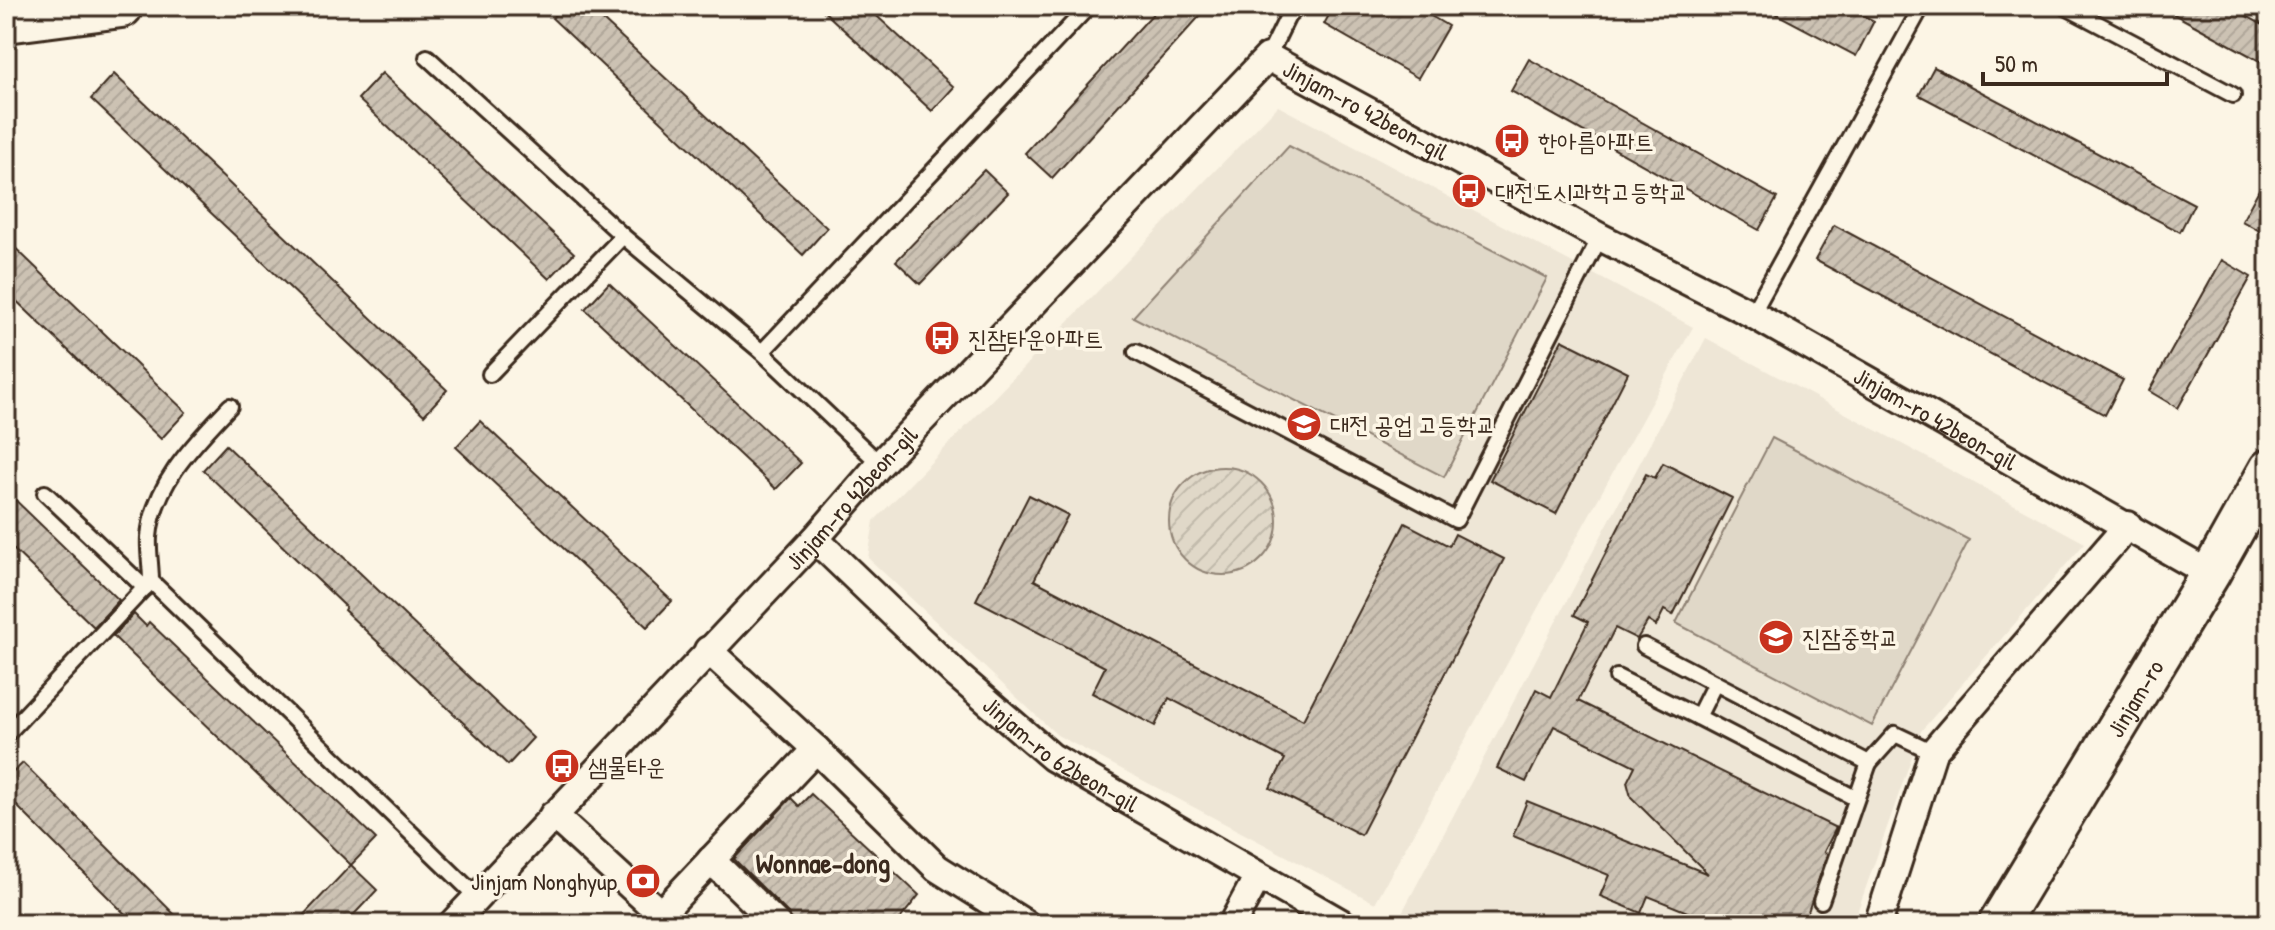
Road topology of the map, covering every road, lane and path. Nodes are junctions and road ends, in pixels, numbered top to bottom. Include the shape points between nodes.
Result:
1 (121, 6) edge
2 (1089, 6) edge
3 (1299, 6) edge
4 (1922, 6) edge
5 (2064, 6) edge
6 (6, 21) edge
7 (427, 57) dead end
8 (1268, 57) junction
9 (2233, 95) dead end
10 (623, 236) junction
11 (1600, 237) junction
12 (1752, 314) junction
13 (762, 352) junction
14 (1136, 352) dead end
15 (490, 374) dead end
16 (230, 406) dead end
17 (880, 464) junction
18 (2269, 469) edge
19 (45, 493) dead end
20 (2128, 525) junction
21 (815, 539) junction
22 (2210, 574) junction
23 (148, 584) junction
24 (1644, 646) dead end
25 (708, 650) junction
26 (1617, 677) dead end
27 (1715, 683) junction
28 (1698, 717) junction
29 (6, 735) edge
30 (816, 749) junction
31 (1933, 752) junction
32 (1869, 763) junction
33 (1855, 798) junction
34 (553, 815) junction
35 (711, 860) junction
36 (1258, 876) junction
37 (477, 897) junction
38 (1821, 901) dead end
39 (656, 919) edge
40 (452, 924) edge
41 (777, 924) edge
42 (1026, 924) edge
43 (1232, 924) edge
44 (1343, 924) edge
45 (1878, 924) edge
46 (1998, 924) edge

1 - 6 main road
2 - 13 lane
3 - 8 lane via 1288,16
4 - 12 lane
5 - 9 lane
7 - 10 lane
8 - 11 street, Jinjam-ro 42beon-gil
8 - 17 street, Jinjam-ro 42beon-gil
10 - 13 lane
10 - 15 lane
11 - 12 street, Jinjam-ro 42beon-gil
11 - 14 lane via 1456,520
12 - 20 street, Jinjam-ro 42beon-gil
13 - 17 lane
16 - 23 lane via 191,448 159,496 149,535
17 - 21 street, Jinjam-ro 42beon-gil
18 - 22 street, Jinjam-ro
19 - 23 lane
20 - 22 street, Jinjam-ro 42beon-gil
20 - 31 street
21 - 25 street, Jinjam-ro 42beon-gil
21 - 36 street, Jinjam-ro 62beon-gil via 958,676 1052,757
22 - 46 street, Jinjam-ro
23 - 29 lane
23 - 37 lane
24 - 27 lane
25 - 30 street
25 - 34 street, Jinjam-ro 42beon-gil
26 - 28 lane
27 - 28 lane
27 - 32 lane
28 - 33 lane
30 - 35 street
30 - 42 street via 937,868
31 - 32 lane via 1895,734
31 - 45 street
32 - 33 lane
33 - 38 lane
34 - 37 street, Jinjam-ro 42beon-gil
34 - 39 street
35 - 39 street
35 - 41 street
36 - 43 street
36 - 44 street, Jinjam-ro 62beon-gil
37 - 40 street, Jinjam-ro 42beon-gil

